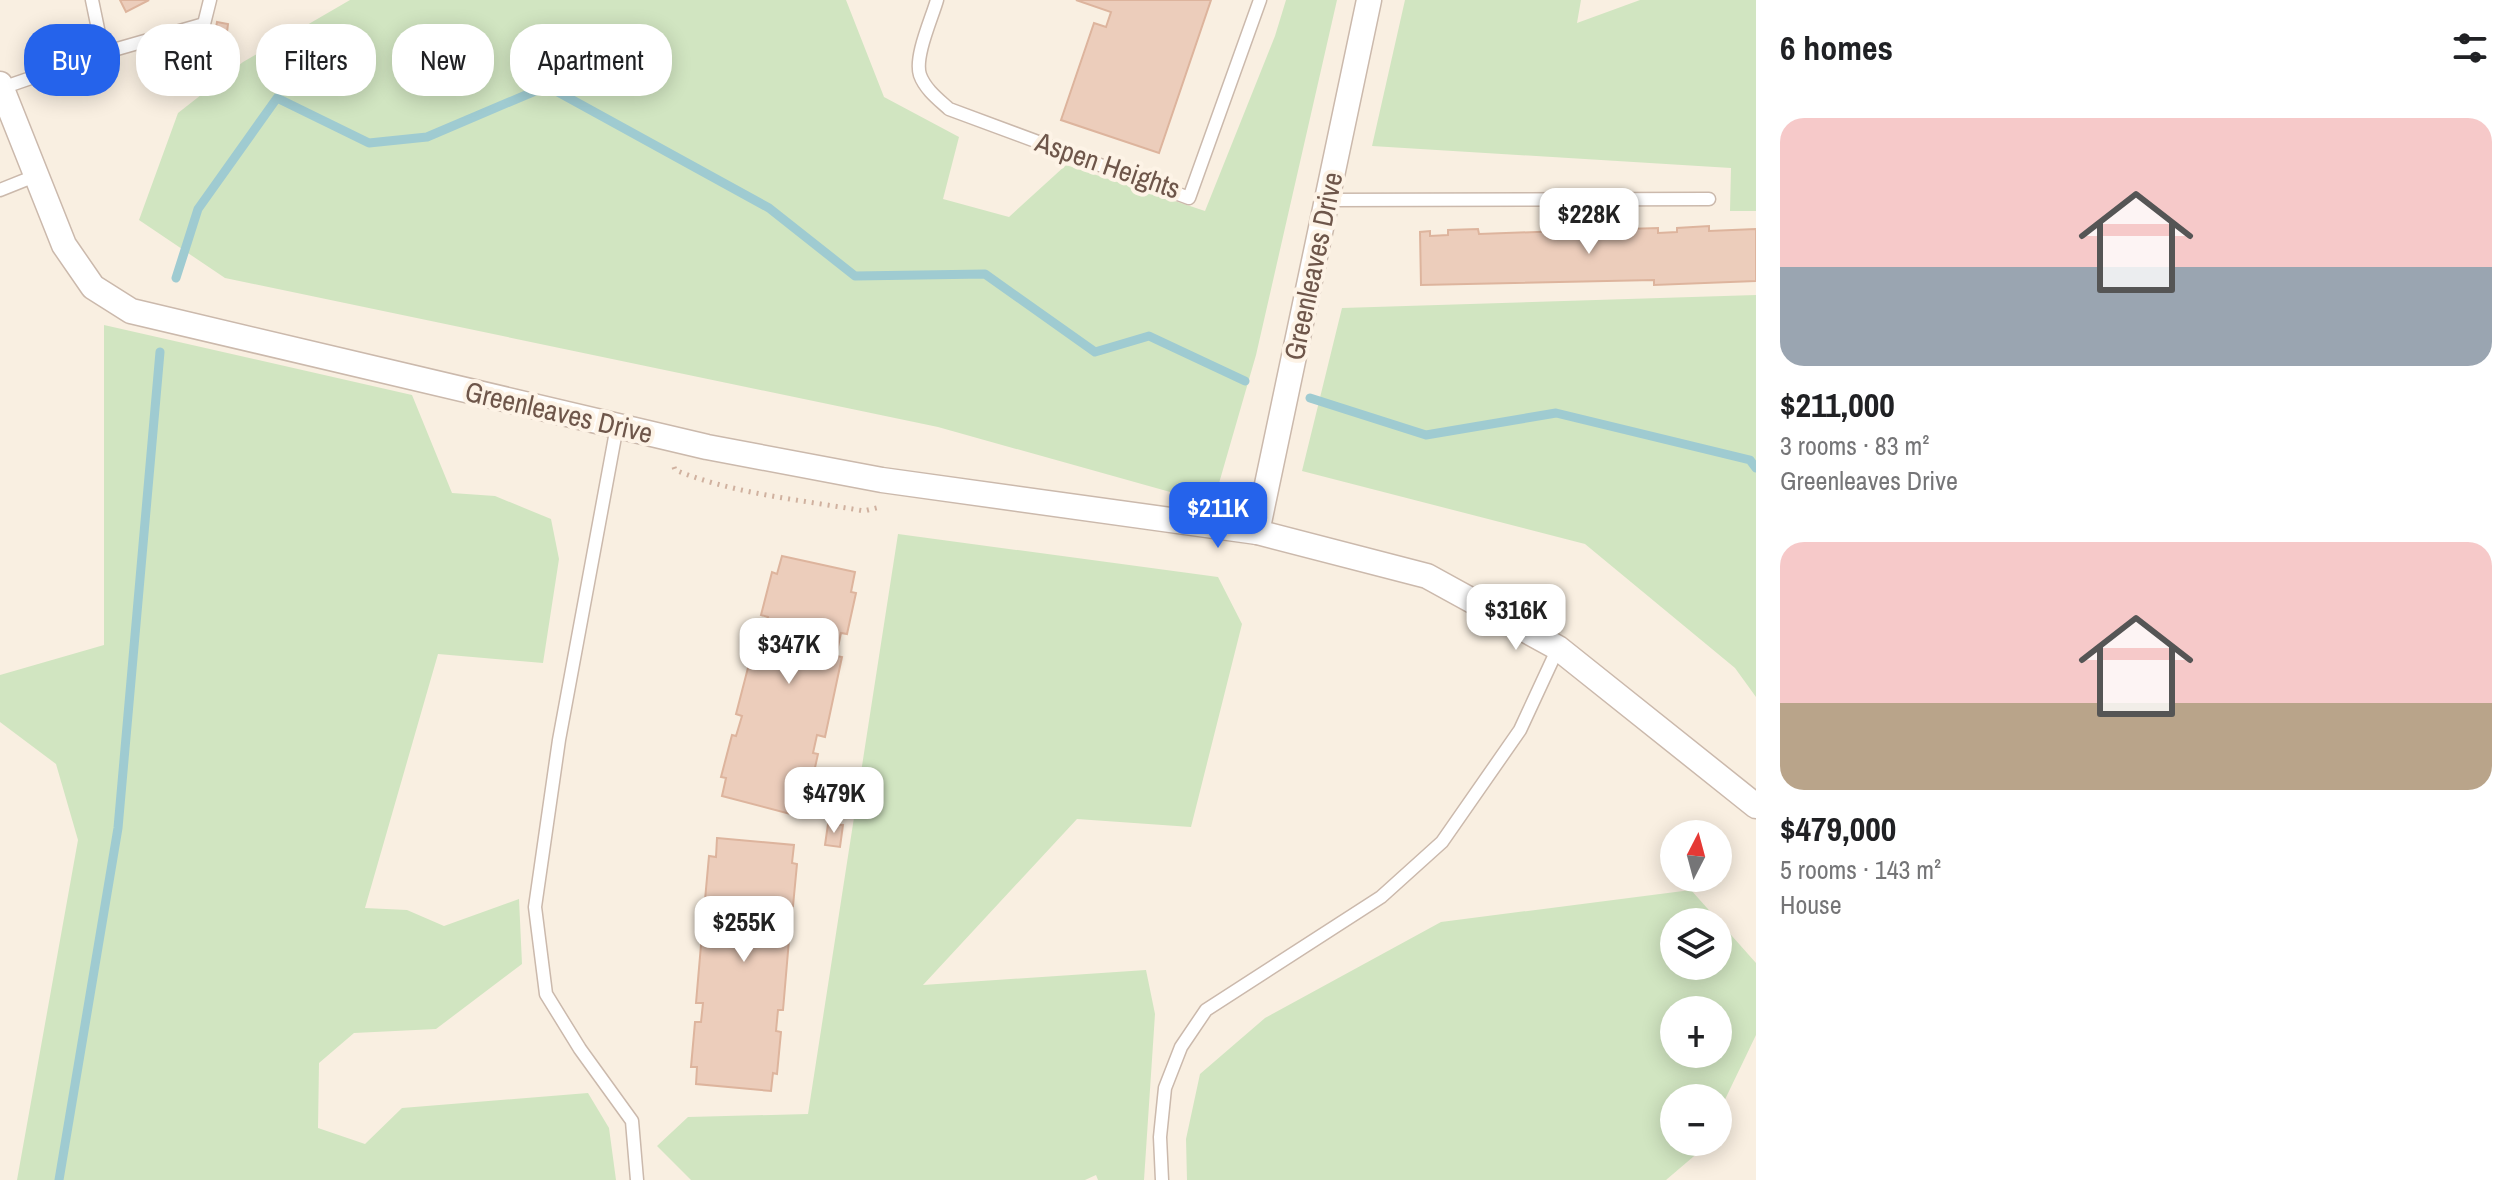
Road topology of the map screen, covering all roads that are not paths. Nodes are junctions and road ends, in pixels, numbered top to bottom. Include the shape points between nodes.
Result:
1 (92, 0) edge
2 (210, 0) edge
3 (937, 0) edge
4 (1260, 0) edge
5 (1369, 0) edge
6 (97, 24) edge
7 (120, 48) edge
8 (24, 79) edge
9 (1, 86) edge
10 (35, 176) junction
11 (0, 190) edge
12 (1709, 199) dead end
13 (1327, 200) junction
14 (617, 426) junction
15 (1257, 532) junction
16 (1558, 648) junction
17 (1756, 806) edge
18 (637, 1180) edge
19 (1162, 1180) edge

1 - 6 lane
2 - 7 lane via 204,24
3 - 4 lane, Aspen Heights via 919,73 949,109 1189,198
5 - 13 street, Greenleaves Drive
8 - 9 lane
9 - 10 street, Greenleaves Drive
10 - 11 lane
10 - 14 street, Greenleaves Drive via 64,245 93,287 131,311
12 - 13 lane
13 - 15 street, Greenleaves Drive
14 - 15 street, Greenleaves Drive via 882,480
14 - 18 lane via 559,740 535,907 546,994 632,1121
15 - 16 street, Greenleaves Drive via 1427,576
16 - 17 street, Greenleaves Drive
16 - 19 lane via 1520,730 1442,842 1381,897 1206,1010 1181,1047 1165,1088

